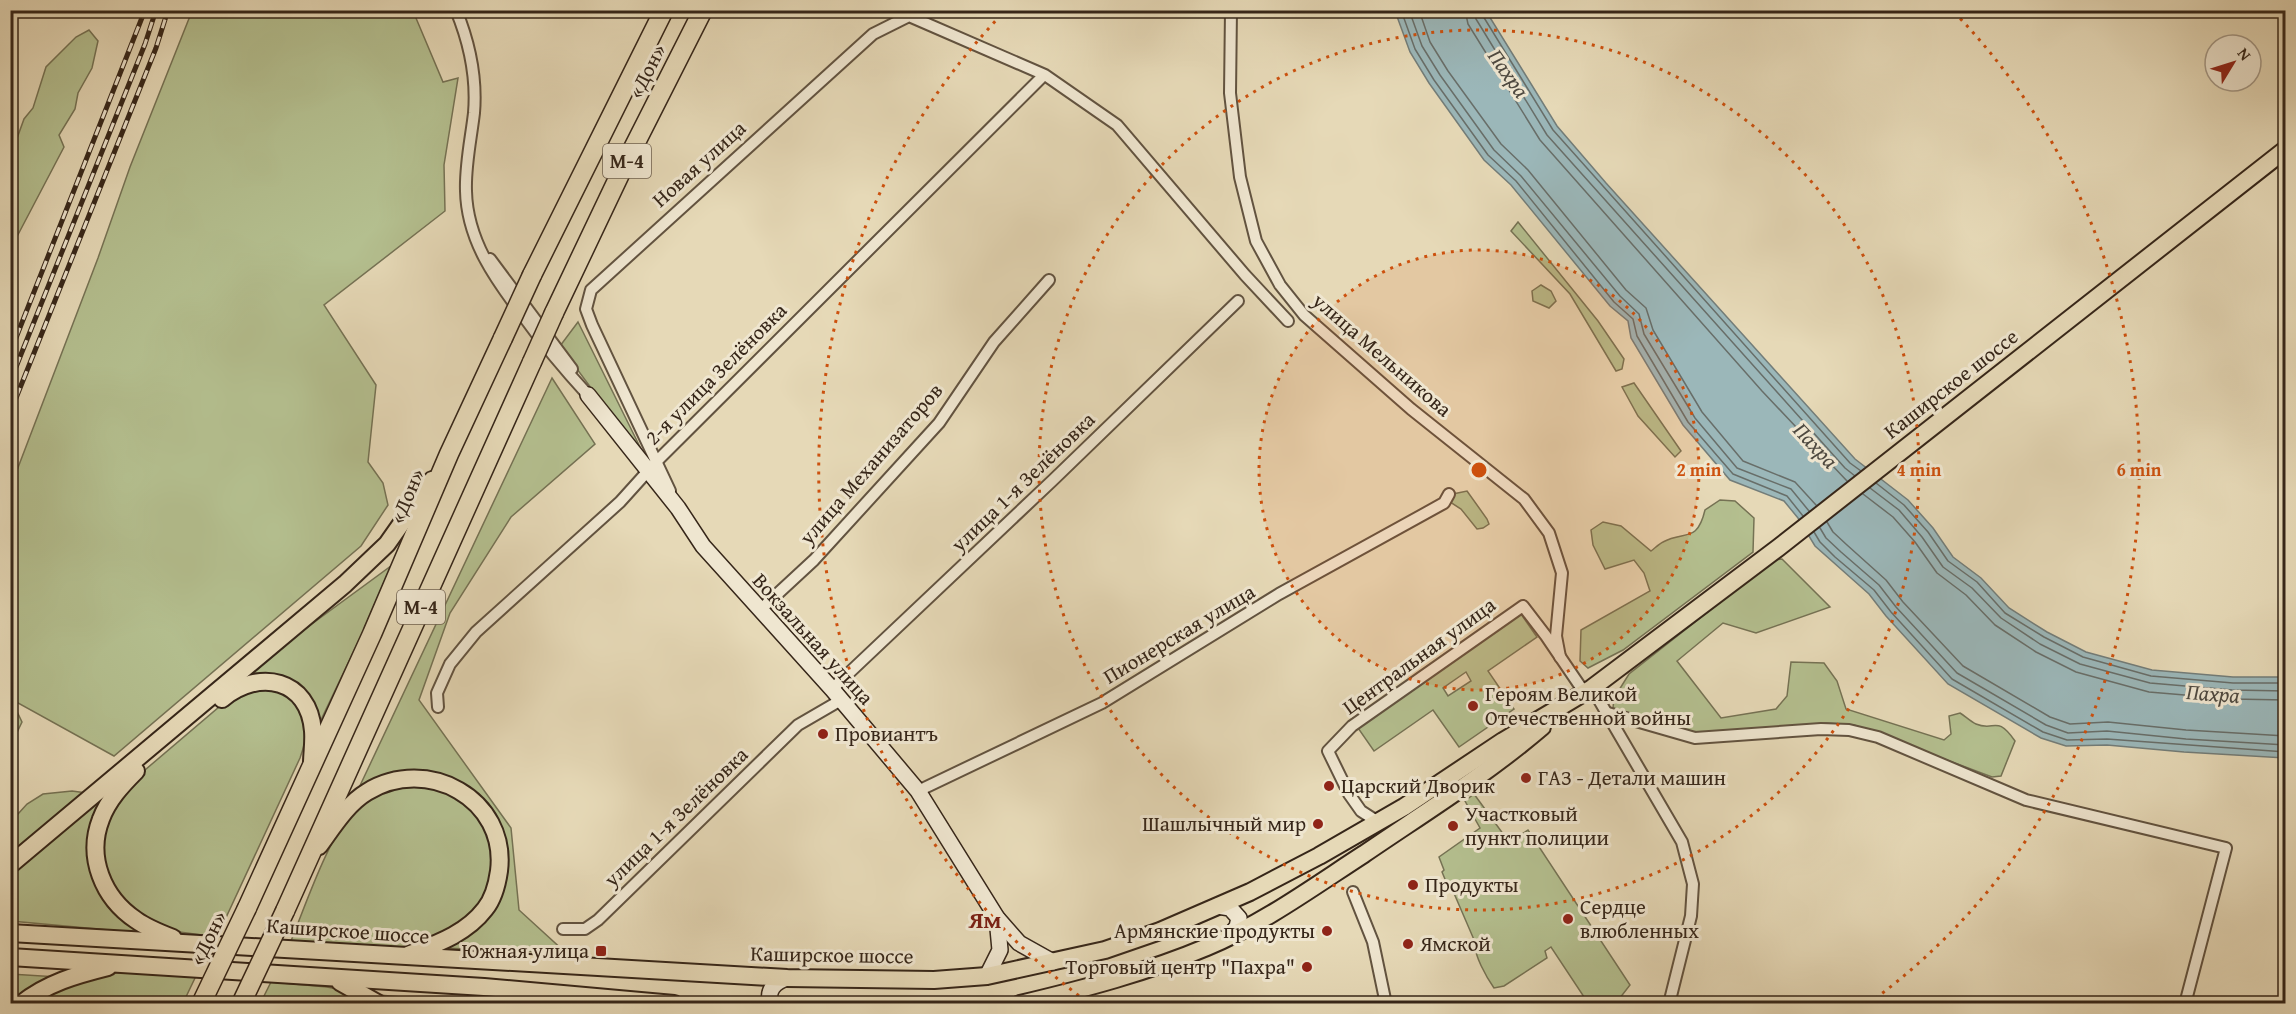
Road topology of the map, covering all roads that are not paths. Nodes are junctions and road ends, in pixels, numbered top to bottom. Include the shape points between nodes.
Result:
1 (456, 10) edge
2 (664, 10) edge
3 (703, 10) edge
4 (1231, 10) edge
5 (1043, 77) junction
6 (2286, 149) edge
7 (1049, 280) dead end
8 (1238, 301) dead end
9 (1288, 321) dead end
10 (588, 395) joint
11 (449, 454) junction
12 (652, 466) junction
13 (1449, 494) dead end
14 (760, 610) junction
15 (1560, 657) junction
16 (1588, 690) junction
17 (836, 695) junction
18 (438, 707) dead end
19 (1608, 713) junction
20 (312, 767) junction
21 (918, 791) junction
22 (1378, 822) junction
23 (312, 853) junction
24 (10, 865) edge
25 (1353, 892) dead end
26 (1218, 906) junction
27 (997, 918) junction
28 (563, 929) dead end
29 (10, 933) edge
30 (1228, 937) junction
31 (185, 943) junction
32 (10, 957) edge
33 (402, 957) junction
34 (1053, 962) junction
35 (126, 963) junction
36 (987, 976) junction
37 (787, 978) junction
38 (334, 979) junction
39 (619, 1000) edge
40 (21, 1004) edge
41 (201, 1004) edge
42 (242, 1004) edge
43 (379, 1004) edge
44 (562, 1004) edge
45 (674, 1004) edge
46 (771, 1004) edge
47 (1020, 1004) edge
48 (1386, 1004) edge
49 (1669, 1004) edge
50 (2185, 1004) edge

1 - 10 street via 466,35 474,81 465,189 471,225 484,261 497,282 557,362
2 - 11 highway, «Дон» / М-4, bridge via 532,275
3 - 23 highway, «Дон» / М-4, bridge via 554,313
4 - 15 street, улица Мельникова via 1230,93 1240,177 1256,241 1280,285 1304,315 1411,409 1524,499 1549,533 1562,573 1556,636
5 - 9 street, Новая улица via 1117,126
5 - 12 street, 2-я улица Зелёновка
5 - 12 street, Новая улица via 909,16 880,30 596,285 587,298 586,309
6 - 16 main road, Каширское шоссе via 1778,548
7 - 14 street, улица Механизаторов via 994,342 939,423 814,560
8 - 17 street, улица 1-я Зелёновка
10 - 12 street, Вокзальная улица
11 - 20 highway, «Дон» / М-4
11 - 24 main road via 404,523 370,561
12 - 14 street, Вокзальная улица via 703,546
12 - 18 street, 2-я улица Зелёновка via 620,501 476,632 450,664 437,693
13 - 21 street, Пионерская улица via 1444,503 1279,594 1102,703
14 - 17 street, Вокзальная улица
15 - 16 street, Центральная улица
15 - 22 street, Центральная улица via 1522,606 1352,726 1328,751 1349,794 1361,811
16 - 19 street, Центральная улица
16 - 22 main road, Каширское шоссе
16 - 30 main road, Каширское шоссе via 1514,751 1278,910
17 - 21 street, Вокзальная улица
17 - 28 street, улица 1-я Зелёновка via 798,725 598,920 585,929
19 - 49 street, Центральная улица via 1682,843 1693,884 1691,916
19 - 50 street via 1695,738 1849,730 1878,737 2026,800 2226,848
20 - 31 main road via 313,730 303,702 280,683 255,681 231,691 139,767 112,798 100,820 96,843 97,866 104,887 136,920
20 - 41 highway, «Дон» / М-4, bridge
21 - 27 street, Вокзальная улица
22 - 26 main road, Каширское шоссе
23 - 33 main road via 359,798 396,780 444,782 463,792 480,808 499,854 491,901 474,921 450,938
23 - 42 highway, «Дон» / М-4, bridge
25 - 48 street via 1373,942
26 - 30 street via 1230,908 1239,918
26 - 34 main road, Каширское шоссе via 1105,950
27 - 34 street, Вокзальная улица via 1019,943
27 - 36 street, Вокзальная улица via 1000,950
29 - 31 main road, Каширское шоссе
30 - 47 main road, Каширское шоссе via 1127,975
31 - 33 main road, Каширское шоссе
32 - 35 main road
33 - 37 main road, Каширское шоссе
34 - 36 main road, Каширское шоссе
35 - 38 main road
35 - 40 main road via 62,980
36 - 37 main road, Каширское шоссе via 934,980
37 - 46 street via 771,988
38 - 39 main road
38 - 43 main road
39 - 44 main road
39 - 45 main road

